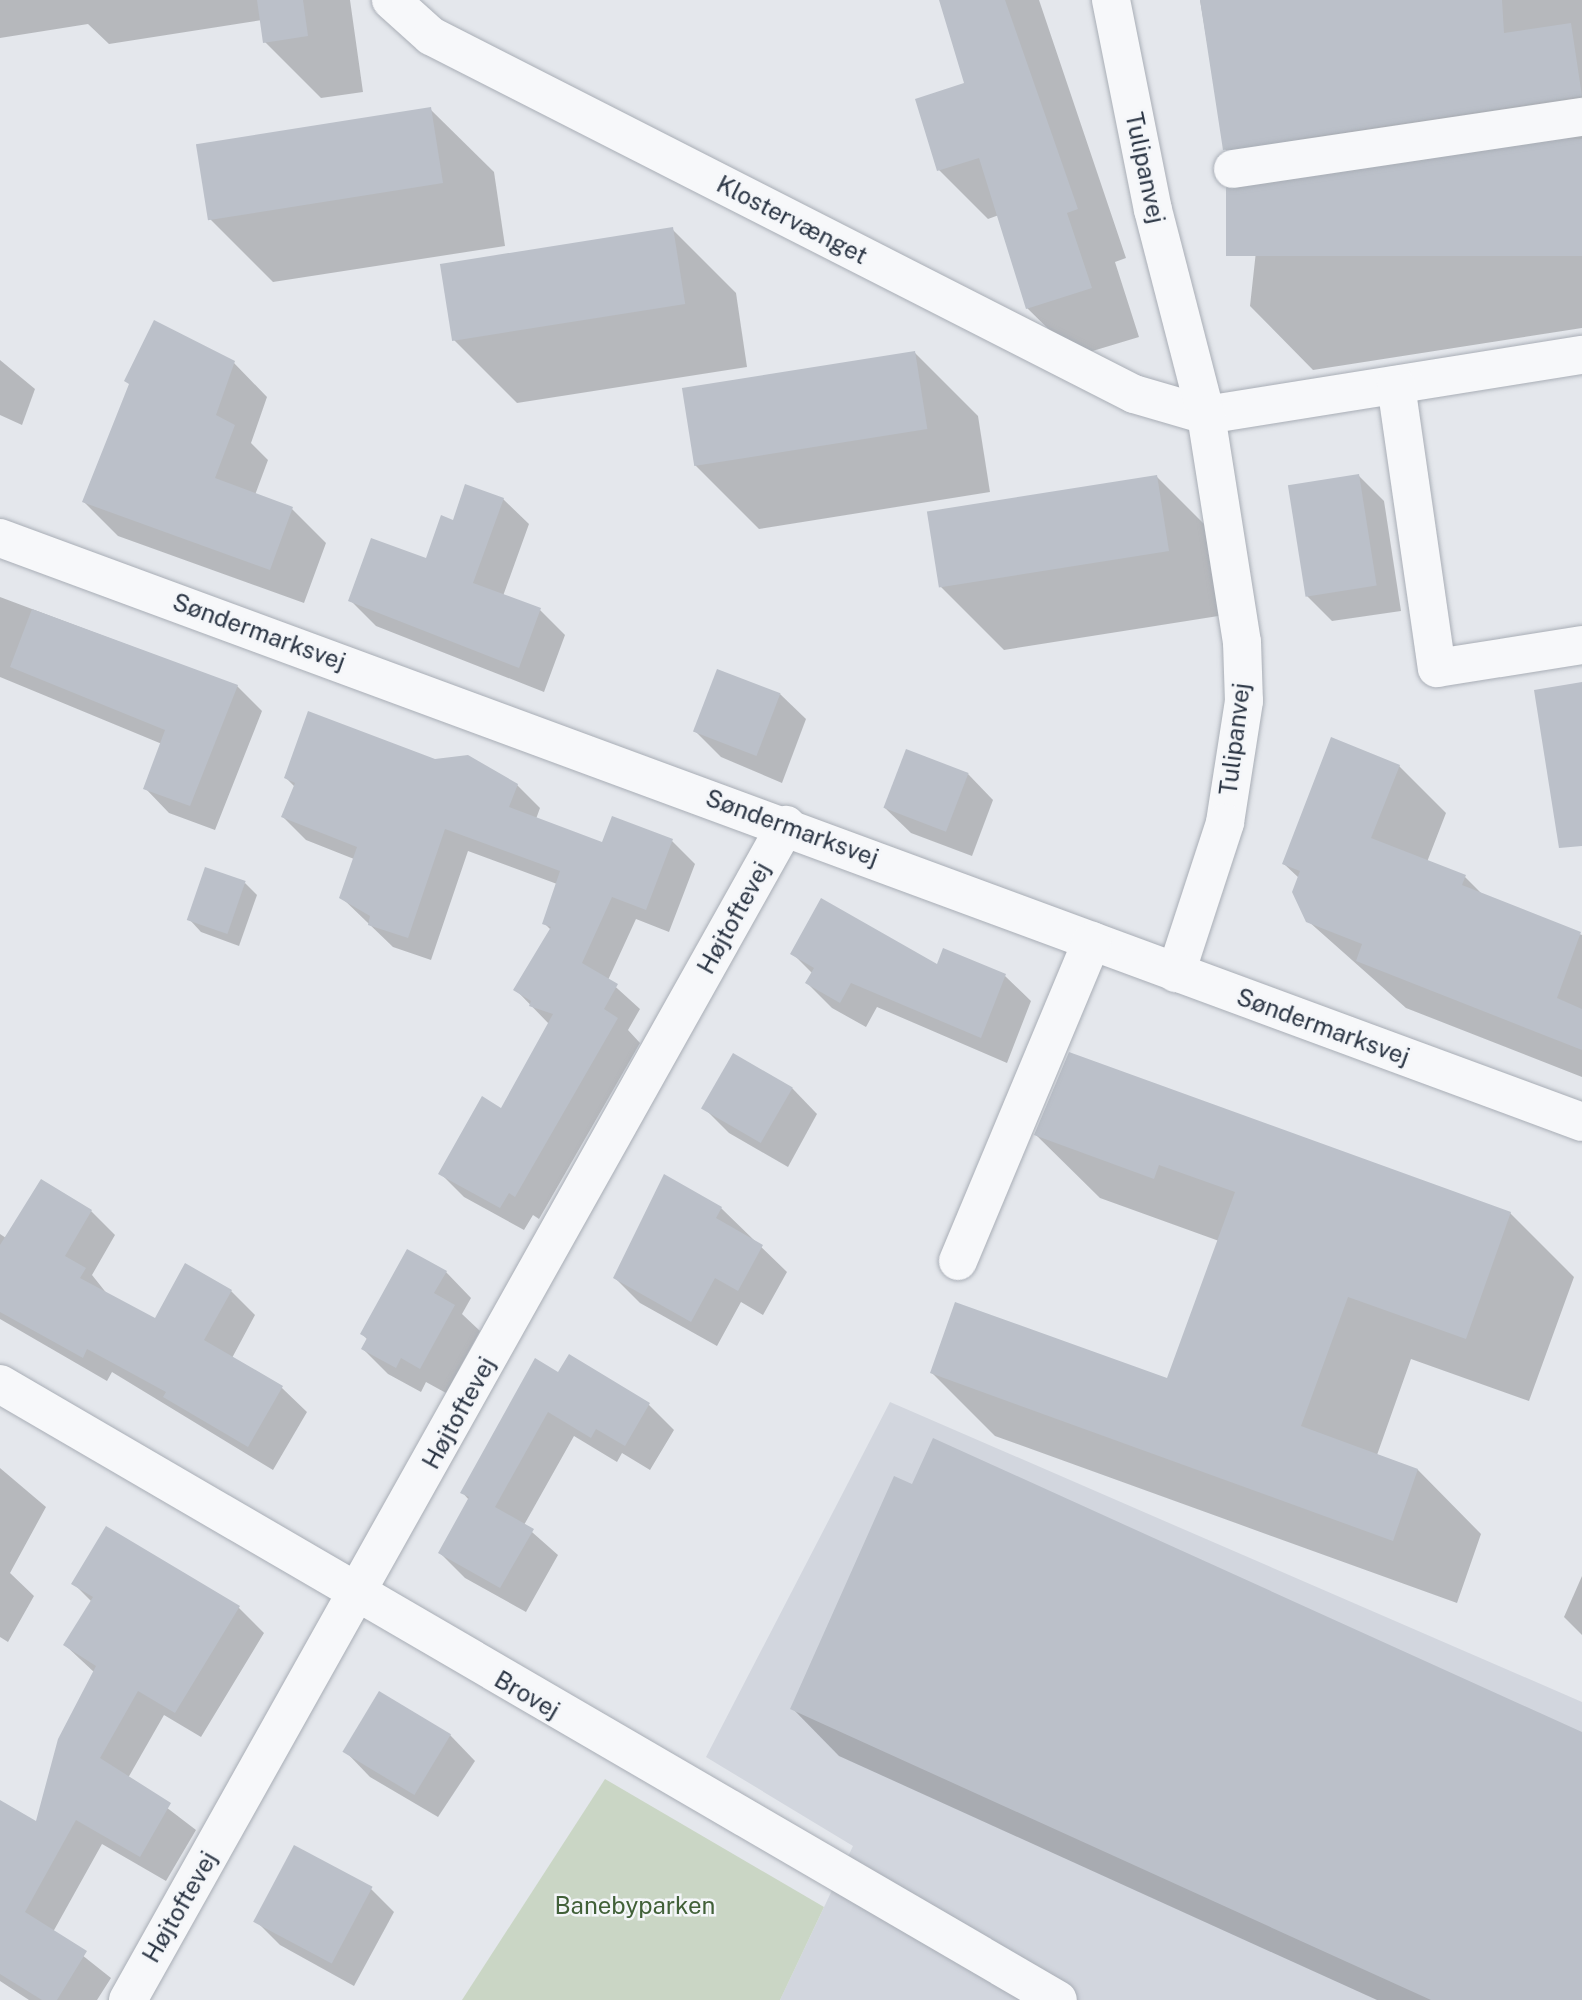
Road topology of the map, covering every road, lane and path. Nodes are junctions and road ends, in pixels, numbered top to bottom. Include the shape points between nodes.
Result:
1 (391, 0) edge
2 (1111, 0) edge
3 (1582, 117) edge
4 (1233, 169) dead end
5 (1582, 355) edge
6 (1396, 385) junction
7 (1206, 415) junction
8 (0, 538) edge
9 (1582, 645) edge
10 (786, 825) junction
11 (1092, 941) junction
12 (1176, 973) junction
13 (1582, 1122) edge
14 (958, 1261) dead end
15 (0, 1384) edge
16 (358, 1595) junction
17 (128, 2000) edge
18 (1058, 2000) edge

1 - 7 street, Klostervænget via 431,36 998,325 1134,394
2 - 7 street, Tulipanvej via 1153,210
3 - 4 street
5 - 6 street
6 - 7 street
6 - 9 street via 1437,668
7 - 12 street, Tulipanvej via 1242,642 1244,701 1225,823
8 - 10 street, Søndermarksvej
10 - 11 street, Søndermarksvej
10 - 16 street, Højtoftevej
11 - 12 street, Søndermarksvej
11 - 14 street
12 - 13 street, Søndermarksvej
15 - 16 street, Brovej
16 - 17 street, Højtoftevej
16 - 18 street, Brovej

